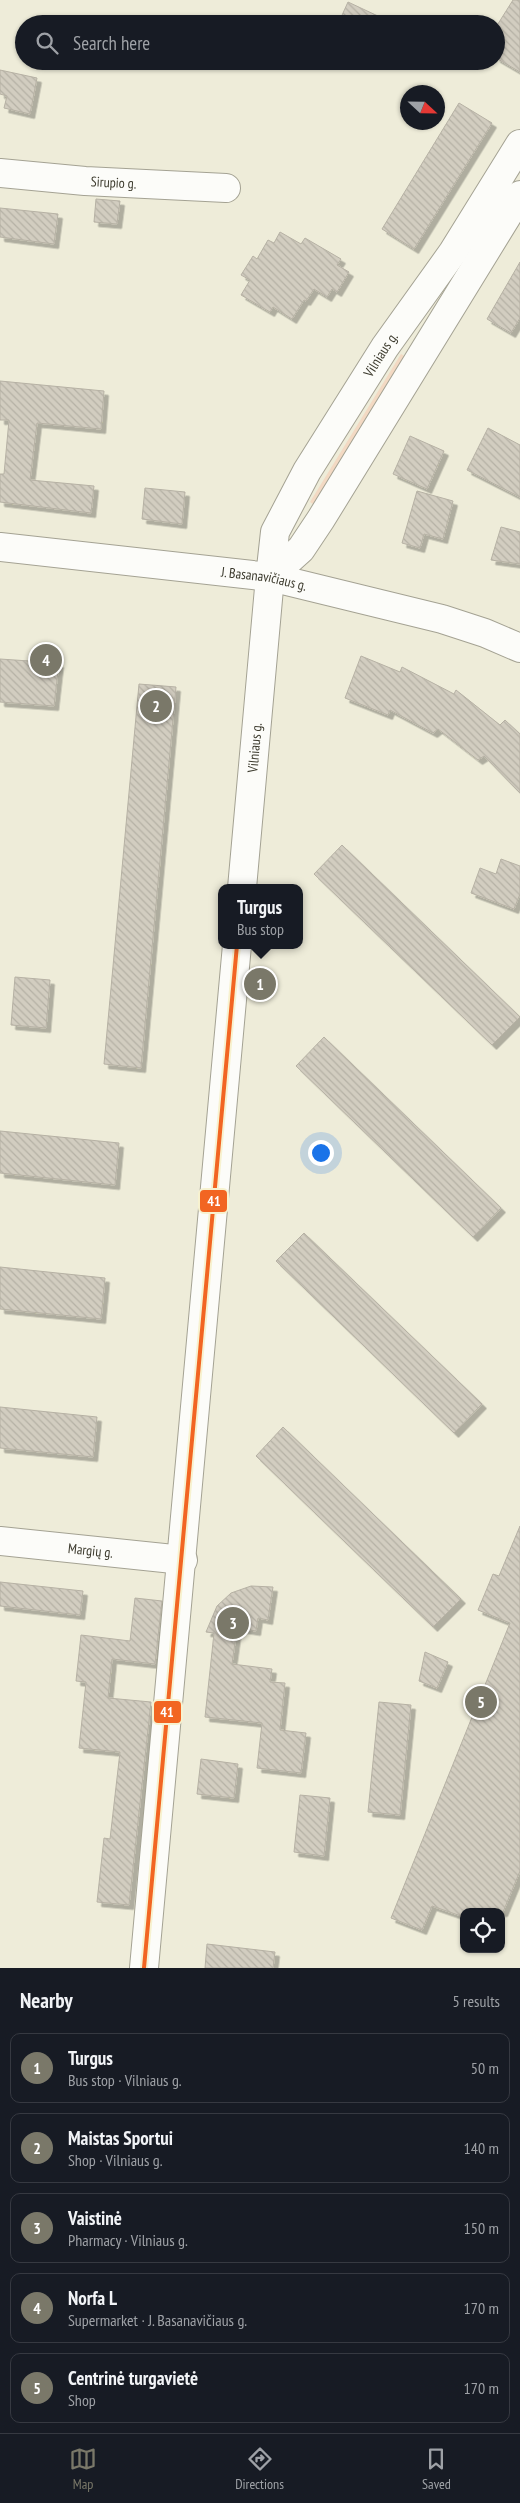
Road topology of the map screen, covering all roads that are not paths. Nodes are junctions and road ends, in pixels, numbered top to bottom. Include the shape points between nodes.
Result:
1 (520, 144) edge
2 (0, 173) edge
3 (226, 188) dead end
4 (520, 195) edge
5 (0, 547) edge
6 (270, 578) junction
7 (520, 648) edge
8 (242, 884) edge
9 (237, 949) edge
10 (0, 1541) edge
11 (182, 1560) junction
12 (144, 1968) edge

1 - 6 main road, Vilniaus g. via 454,252 385,347 307,471 275,532
2 - 3 main road, Sirupio g.
4 - 6 main road via 321,519 301,549
5 - 6 main road, J. Basanavičiaus g.
6 - 7 main road, J. Basanavičiaus g. via 442,619
6 - 8 main road, Vilniaus g.
9 - 11 main road
10 - 11 main road, Margių g.
11 - 12 main road

